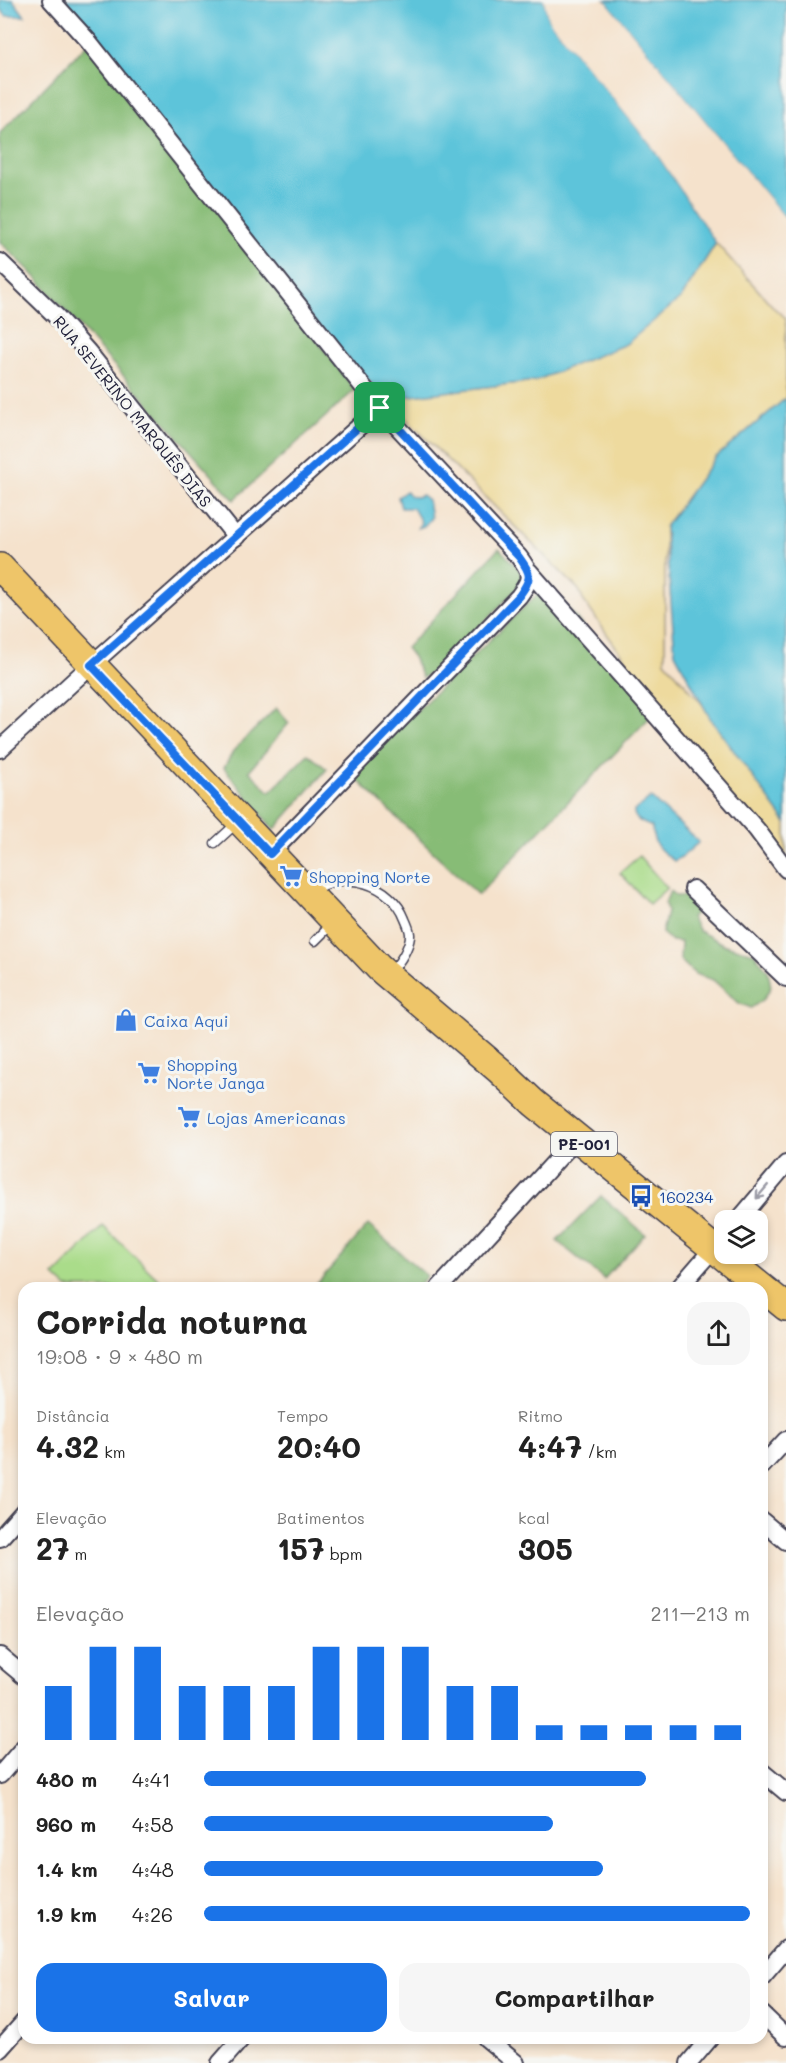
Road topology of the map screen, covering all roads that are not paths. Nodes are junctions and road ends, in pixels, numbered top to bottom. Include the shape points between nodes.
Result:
1 (51, 0) edge
2 (0, 262) edge
3 (380, 408) junction
4 (236, 537) junction
5 (0, 567) edge
6 (529, 571) junction
7 (91, 665) junction
8 (0, 749) edge
9 (238, 821) junction
10 (215, 843) dead end
11 (270, 854) junction
12 (786, 869) edge
13 (693, 888) dead end
14 (309, 895) junction
15 (334, 921) junction
16 (315, 940) dead end
17 (388, 975) junction
18 (786, 978) edge
19 (577, 1138) junction
20 (786, 1164) edge
21 (747, 1210) edge
22 (714, 1239) edge
23 (714, 1249) edge
24 (741, 1264) edge
25 (445, 1282) edge
26 (684, 1282) edge
27 (760, 1282) edge
28 (768, 1290) edge
29 (786, 1307) edge
30 (786, 1440) edge
31 (768, 1460) edge
32 (18, 1518) edge
33 (768, 1526) edge
34 (0, 1538) edge
35 (786, 1541) edge
36 (0, 1656) edge
37 (18, 1671) edge
38 (18, 1754) edge
39 (0, 1775) edge
40 (768, 1777) edge
41 (786, 1792) edge
42 (786, 1949) edge
43 (768, 1970) edge
44 (768, 2020) edge
45 (18, 2029) edge
46 (786, 2037) edge
47 (238, 2044) edge
48 (493, 2044) edge
49 (705, 2044) edge
50 (0, 2049) edge
51 (227, 2060) edge
52 (516, 2063) edge
53 (689, 2063) edge

1 - 3 street
2 - 4 street, RUA SEVERINO MARQUÊS DIAS via 88,352
3 - 4 street
3 - 6 street
4 - 7 street
5 - 7 main road, PE-001
6 - 11 street via 529,582 519,596
6 - 12 street via 757,830
7 - 8 street
7 - 9 main road, PE-001
9 - 10 lane
9 - 11 main road, PE-001
11 - 14 main road, PE-001
13 - 18 street
14 - 15 main road, PE-001
14 - 17 lane via 322,885 341,879 376,886 401,908 411,934 403,958
15 - 16 lane
15 - 17 main road, PE-001
17 - 19 main road, PE-001
19 - 22 main road, PE-001
19 - 25 street
20 -> 21 street
23 - 26 street
24 - 27 main road, PE-001
28 - 29 main road, PE-001
30 - 31 street
32 - 34 street
33 - 35 street
36 - 37 street
38 - 39 street
40 - 41 street
42 - 43 street
44 - 46 street
45 - 50 street
47 - 51 street
48 - 52 street
49 - 53 street

